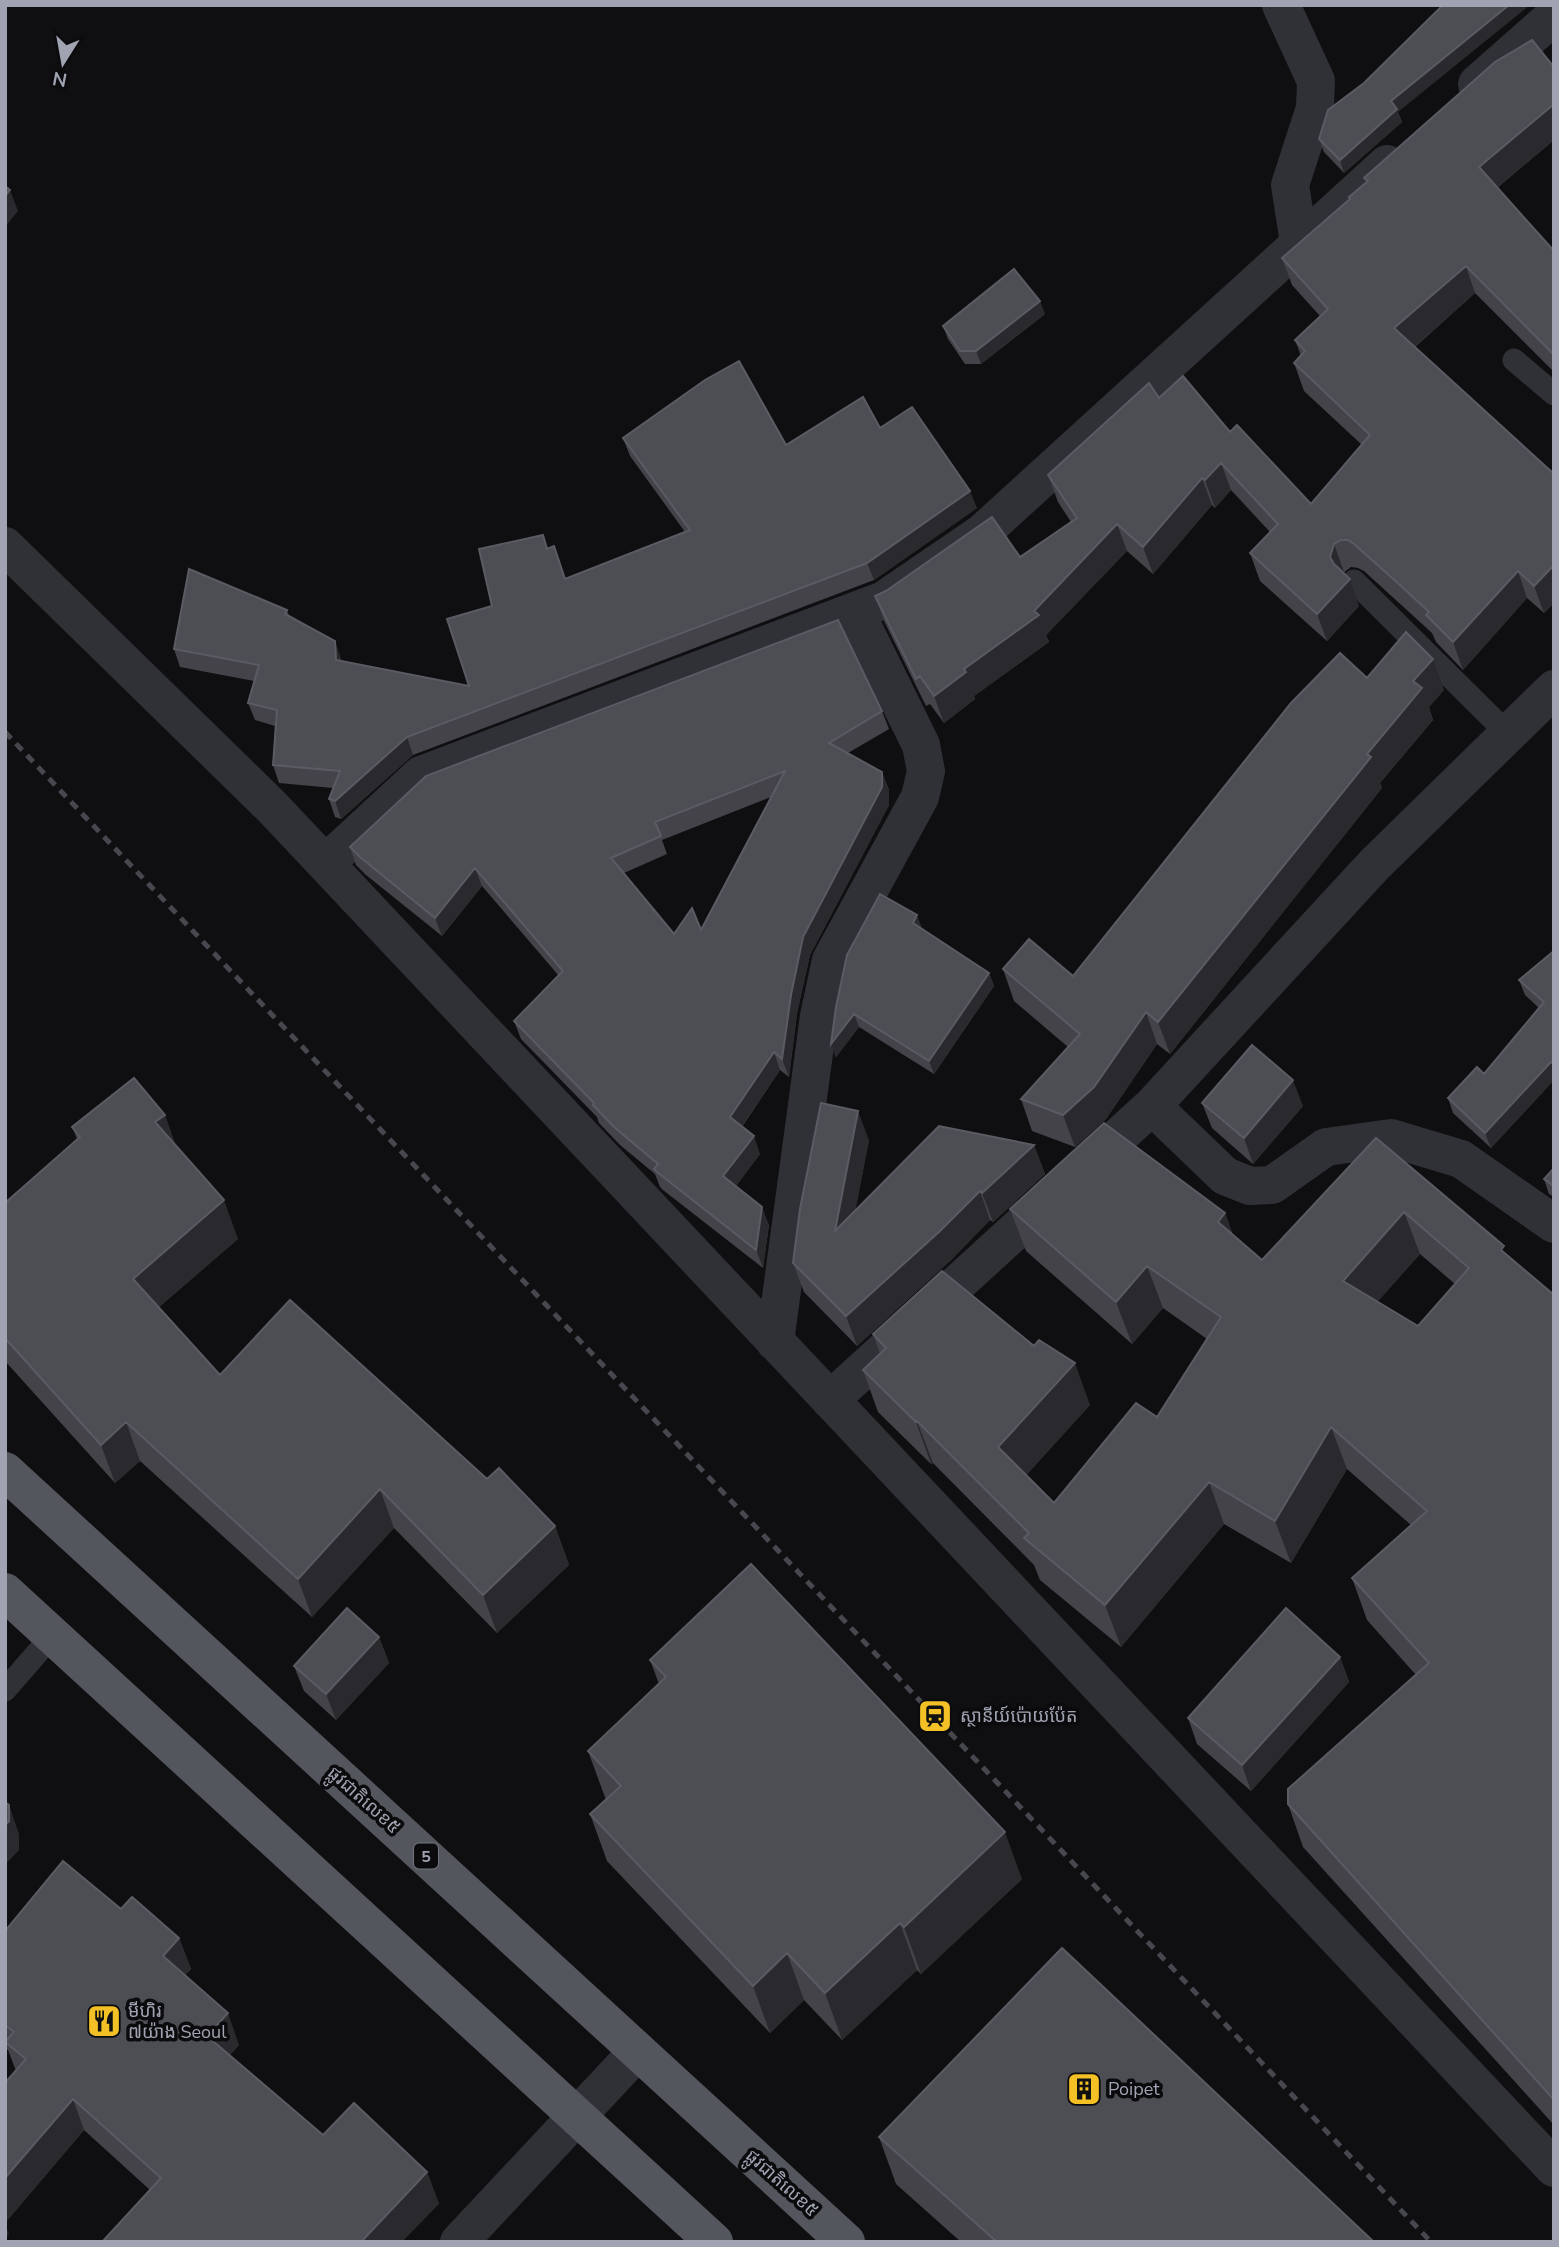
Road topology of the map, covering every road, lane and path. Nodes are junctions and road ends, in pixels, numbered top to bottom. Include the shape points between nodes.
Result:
1 (1281, 5) edge
2 (1554, 16) edge
3 (1452, 107) edge
4 (1411, 143) edge
5 (1299, 243) junction
6 (1514, 360) dead end
7 (1554, 394) edge
8 (5, 546) edge
9 (1354, 581) dead end
10 (855, 611) junction
11 (1554, 689) edge
12 (1508, 734) junction
13 (326, 863) junction
14 (1152, 1106) junction
15 (1554, 1224) edge
16 (775, 1342) junction
17 (830, 1400) junction
18 (5, 1471) edge
19 (5, 1592) edge
20 (52, 1636) junction
21 (5, 1690) edge
22 (638, 2051) junction
23 (577, 2116) junction
24 (1554, 2168) edge
25 (459, 2242) edge
26 (714, 2242) edge
27 (846, 2242) edge

1 - 5 street via 1316,81 1315,108 1290,185
2 - 3 street
4 - 5 street
5 - 10 street via 982,533 884,600
6 - 7 lane
8 - 13 street
9 - 12 lane
10 - 13 street via 421,775
10 - 16 street via 921,745 926,771 920,797 831,960 819,1016
11 - 12 street
12 - 14 street via 1374,865
13 - 16 street
14 - 15 street via 1225,1176 1250,1186 1272,1185 1326,1147 1391,1138 1461,1159
14 - 17 street
16 - 17 street
17 - 24 street
18 - 22 highway, ផ្លូវជាតិលេខ៥ / 5
19 - 20 highway
20 - 21 lane
20 - 23 highway
22 - 23 street
22 - 27 highway, ផ្លូវជាតិលេខ៥ / 5
23 - 25 street
23 - 26 highway

